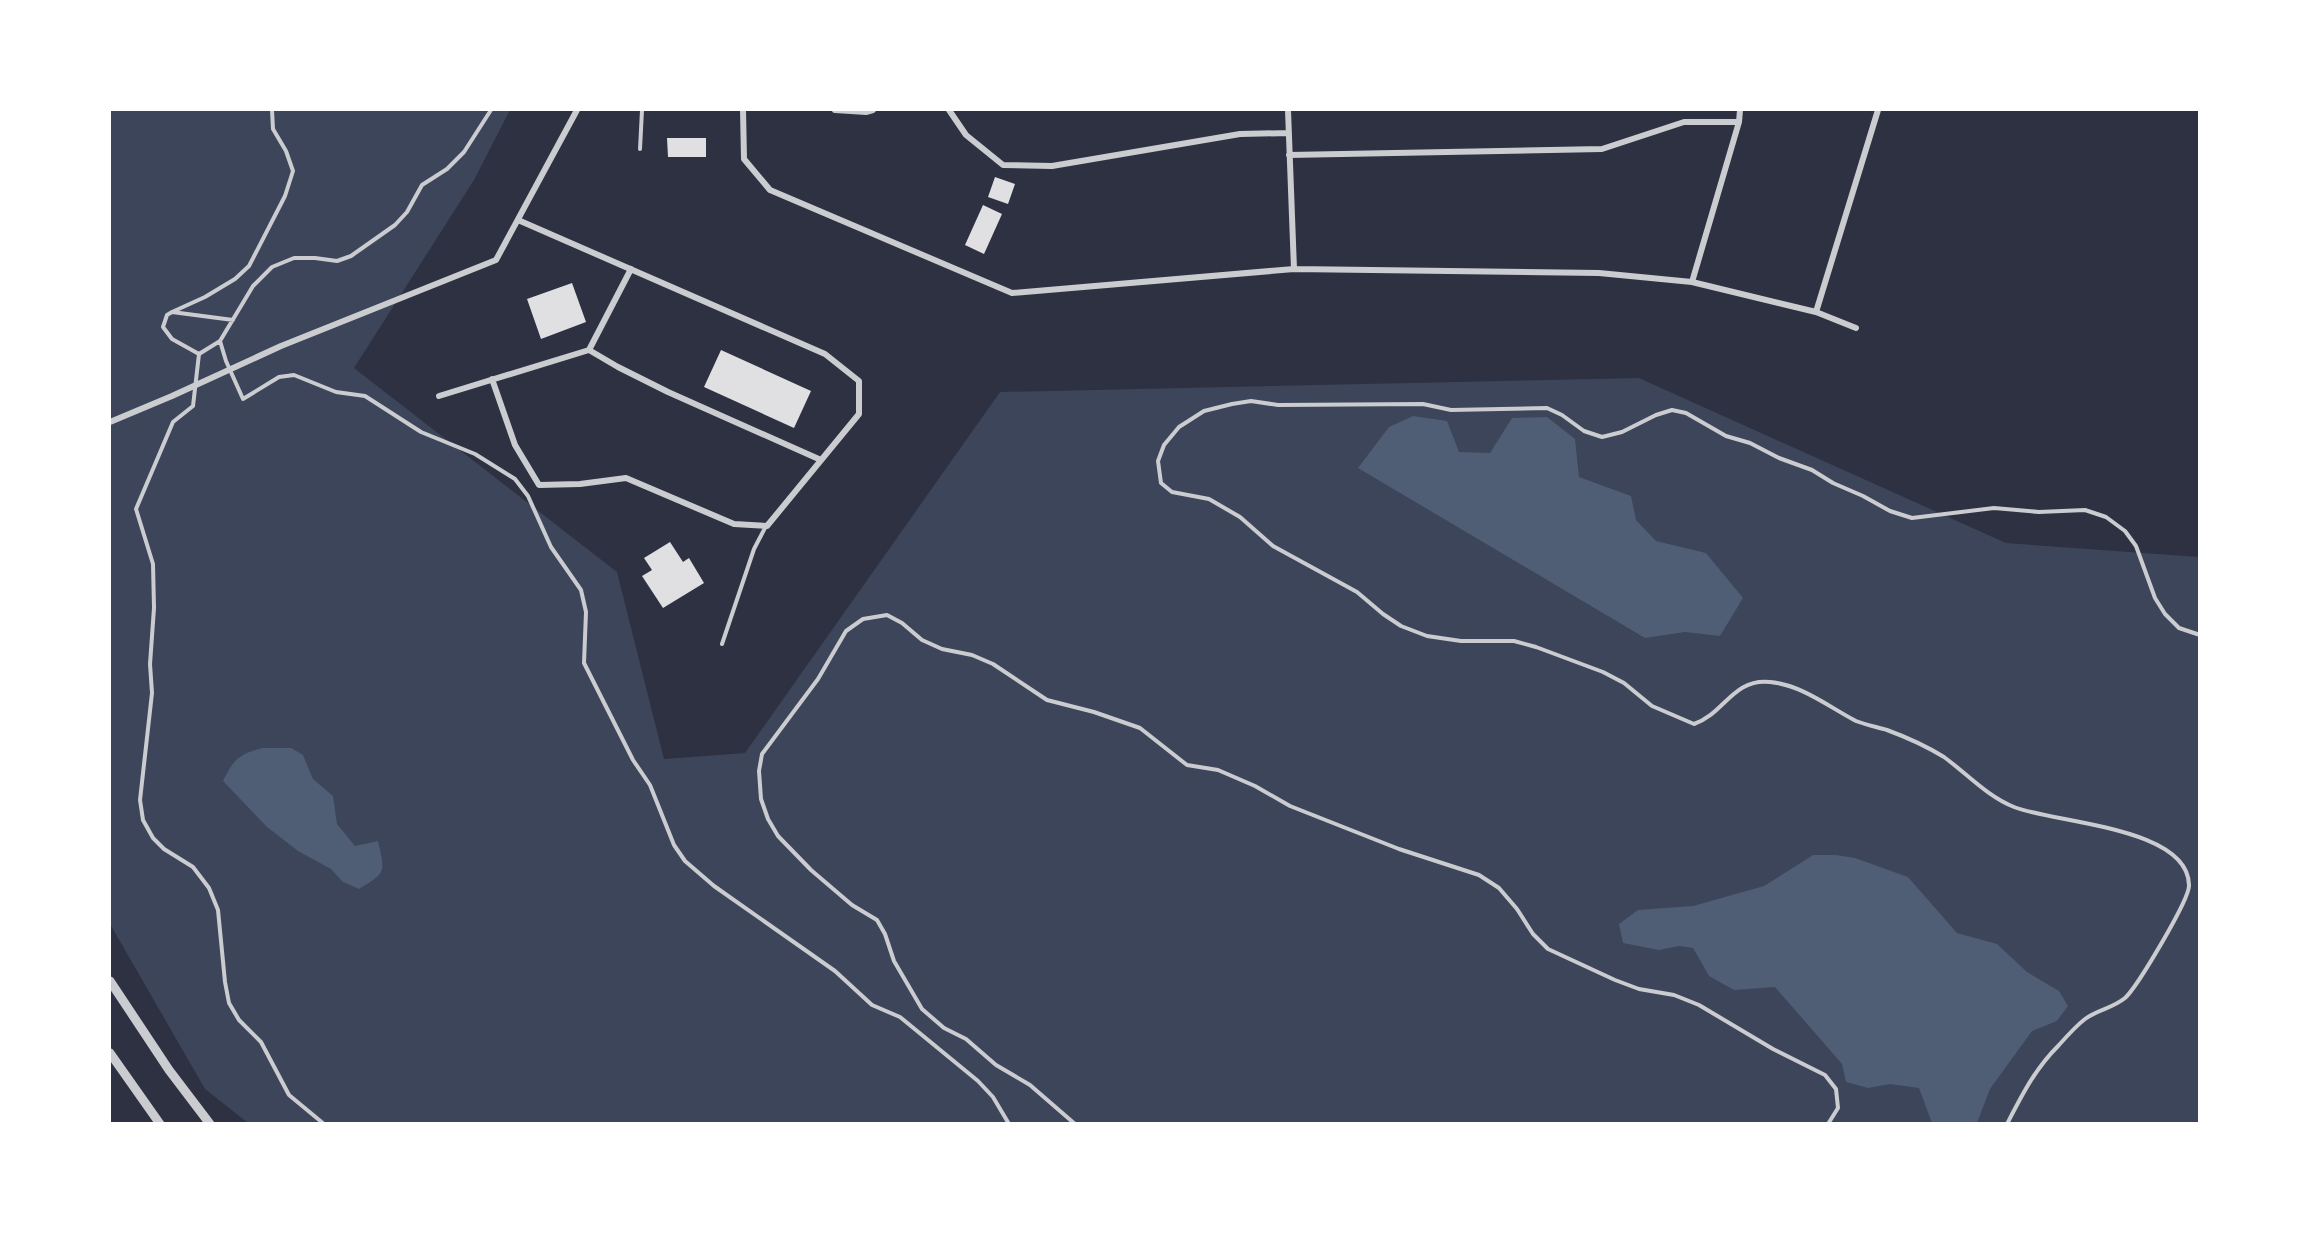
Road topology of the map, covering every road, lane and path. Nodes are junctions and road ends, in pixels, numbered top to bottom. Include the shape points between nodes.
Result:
1 (272, 110) edge
2 (491, 110) edge
3 (577, 110) edge
4 (642, 110) edge
5 (743, 110) edge
6 (835, 110) edge
7 (873, 110) edge
8 (949, 110) edge
9 (1288, 110) edge
10 (1740, 110) edge
11 (1878, 110) edge
12 (1739, 122) junction
13 (1288, 133) junction
14 (640, 149) dead end
15 (1289, 155) junction
16 (518, 220) junction
17 (1294, 269) junction
18 (632, 270) junction
19 (1692, 282) junction
20 (172, 312) junction
21 (1816, 312) junction
22 (233, 320) junction
23 (1856, 328) dead end
24 (220, 341) junction
25 (590, 350) junction
26 (199, 354) junction
27 (230, 369) junction
28 (492, 379) junction
29 (195, 385) junction
30 (439, 396) dead end
31 (110, 422) edge
32 (821, 460) junction
33 (767, 526) junction
34 (2199, 635) edge
35 (722, 644) dead end
36 (110, 981) edge
37 (110, 1053) edge
38 (160, 1124) edge
39 (210, 1124) edge
40 (324, 1124) edge
41 (1010, 1124) edge
42 (1075, 1124) edge
43 (1828, 1124) edge
44 (2007, 1124) edge

1 - 20 lane via 273,129 292,171 285,196 249,266 206,297
2 - 22 lane via 464,152 447,169 422,184 395,225 351,256 337,261 294,258 272,267 253,286
3 - 16 street
4 - 14 lane
5 - 17 street via 744,159 770,190 1012,293
6 - 7 street
8 - 13 street via 966,135 1003,165 1052,166 1240,134
9 - 13 street
10 - 12 street
11 - 21 street
12 - 15 street via 1684,122 1602,149
12 - 19 street
13 - 15 street
15 - 17 street
16 - 18 street
16 - 27 street via 496,260
17 - 19 street via 1599,273
18 - 25 street
18 - 32 street via 825,354 859,381 859,414
19 - 21 street
20 - 22 lane
20 - 26 lane via 163,327 172,339
21 - 23 street
22 - 24 lane
24 - 26 lane
24 - 27 lane
25 - 28 street
25 - 32 street via 660,388
26 - 29 lane
27 - 29 street
27 - 41 lane via 243,399 279,377 294,375 336,392 365,396 422,432 475,454 515,479 528,496 551,547 581,590 586,612 584,663 685,861 714,886 835,971 872,1005 900,1017 978,1081
28 - 30 street
28 - 33 street via 515,445 539,485 626,478 734,524
29 - 31 street
29 - 40 lane via 193,406 173,422 136,510 153,564 154,608 152,693 140,800 142,820 153,838 193,867 209,888 218,910 229,1003 239,1020 261,1042 289,1095
32 - 33 street
33 - 35 lane via 754,549
34 - 44 lane via 2179,628 2165,615 2136,546 2125,531 2106,517 2085,510 2038,512 1994,508 1912,518 1890,512 1812,470 1672,410 1602,437 1584,431 1547,408 1451,410 1423,404 1278,405 1251,401 1204,411 1179,427 1164,445 1158,461 1161,483 1172,492 1209,499 1240,517 1273,546 1357,592 1401,626 1427,636 1461,641 1514,641 1536,647 1603,672 1652,706 1694,724 1706,720 1731,694 1748,685 1789,685 1858,722 1911,739 1942,756 2011,806 2119,830 2146,839 2178,857 2188,870 2190,887 2155,952 2126,997 2085,1019 2036,1071
36 - 39 street
37 - 38 street
42 - 43 lane via 1030,1084 996,1065 922,1010 894,961 877,920 852,905 811,870 778,836 768,819 761,799 762,754 818,679 846,631 864,619 887,615 942,650 972,655 993,664 1047,700 1140,728 1187,765 1218,770 1301,810 1399,849 1479,875 1499,888 1548,949 1639,989 1674,995 1699,1005 1826,1075 1836,1089 1838,1108

